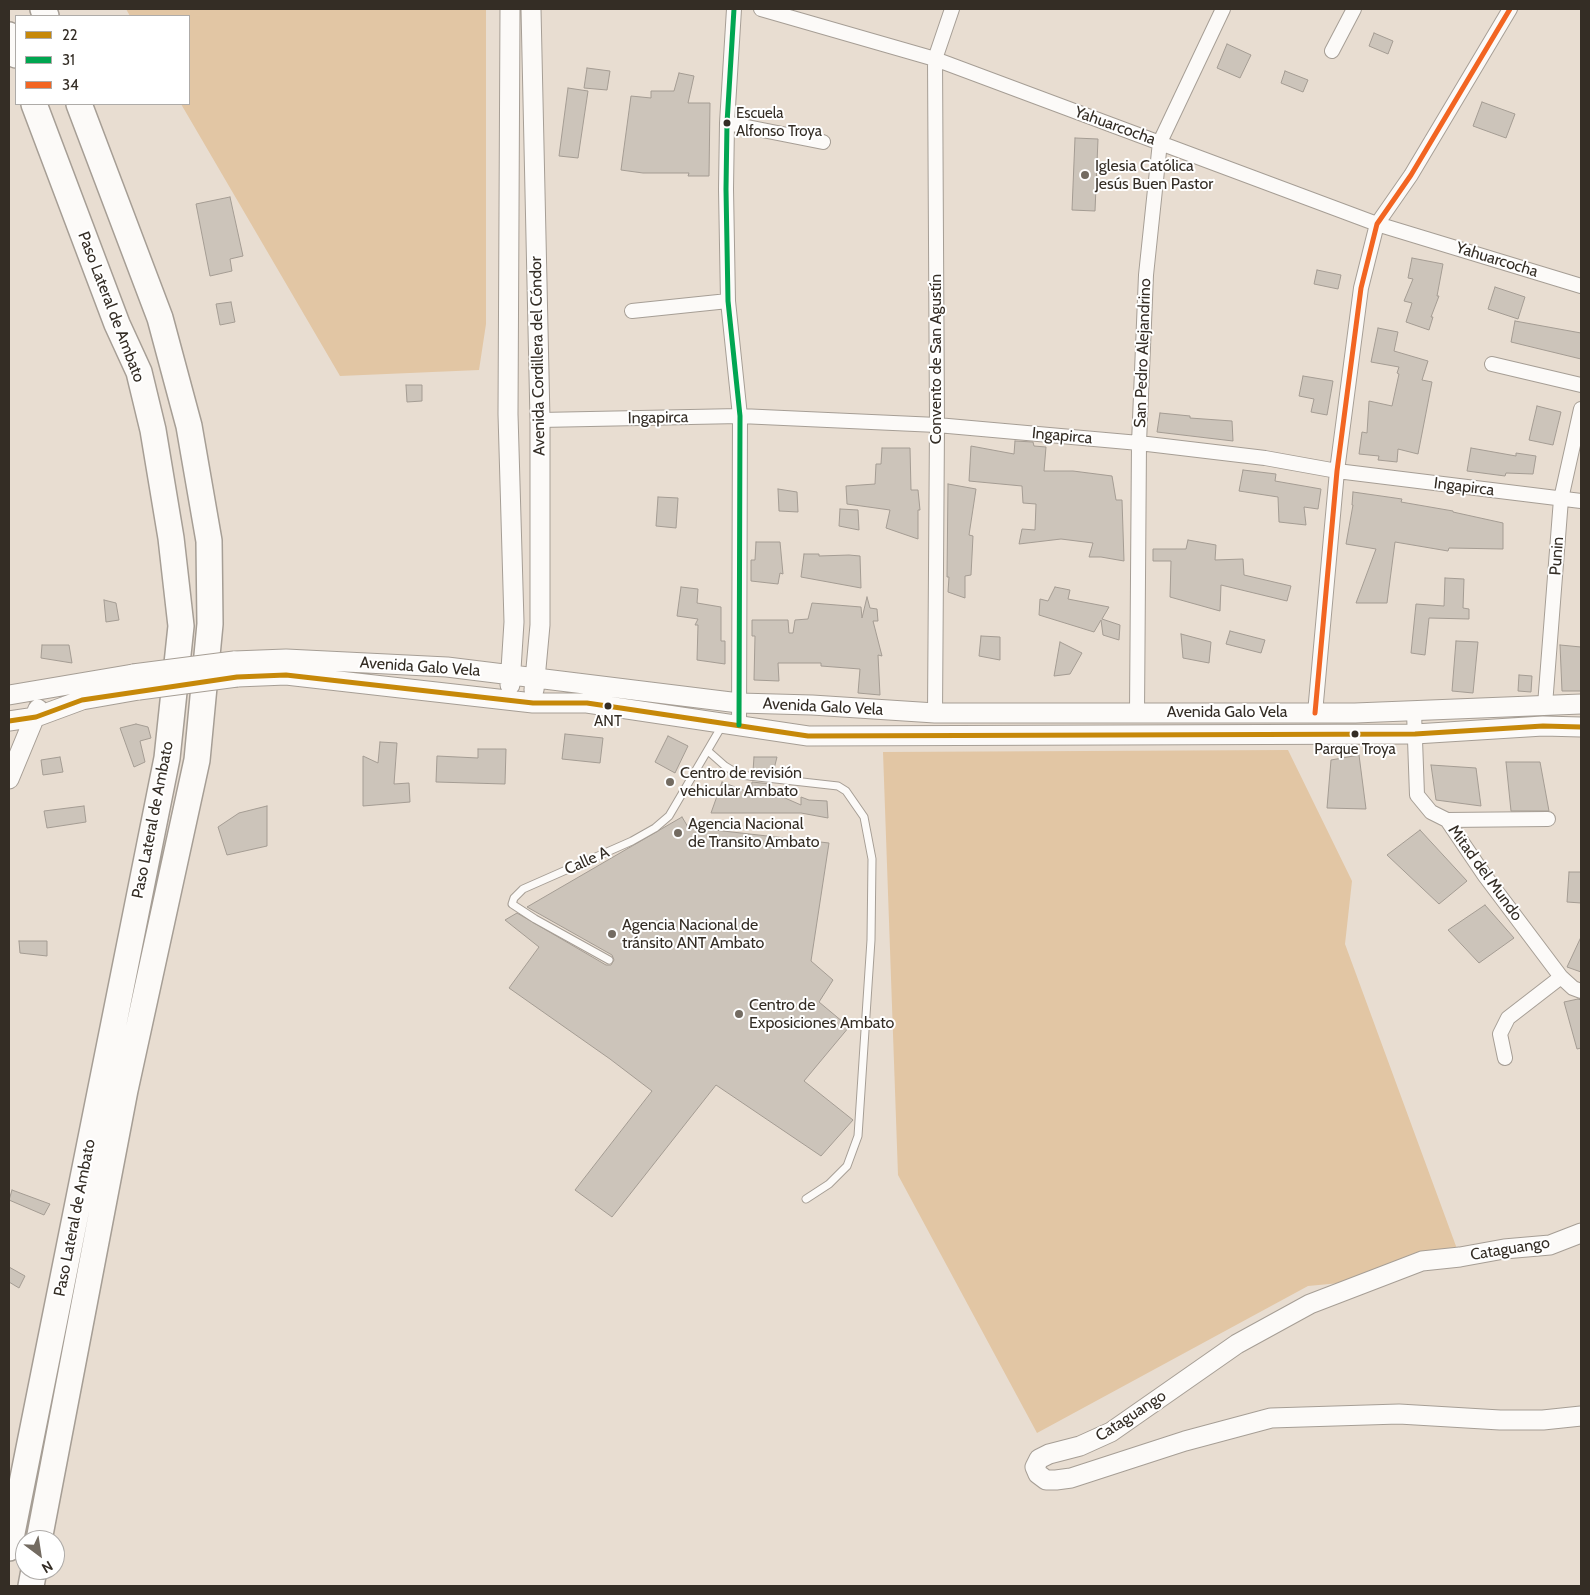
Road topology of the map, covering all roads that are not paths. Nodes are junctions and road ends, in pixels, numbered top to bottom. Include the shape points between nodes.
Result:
1 (510, 9) edge
2 (531, 9) edge
3 (734, 9) edge
4 (760, 9) edge
5 (952, 9) edge
6 (1223, 9) edge
7 (1354, 9) edge
8 (1510, 9) edge
9 (9, 35) edge
10 (1332, 51) dead end
11 (15, 53) edge
12 (935, 59) junction
13 (34, 105) edge
14 (79, 105) edge
15 (727, 123) junction
16 (822, 142) dead end
17 (1160, 142) junction
18 (1377, 224) junction
19 (1581, 286) edge
20 (728, 302) junction
21 (632, 311) dead end
22 (1492, 364) dead end
23 (1581, 385) edge
24 (1581, 409) edge
25 (740, 416) junction
26 (540, 420) junction
27 (937, 425) junction
28 (1139, 443) junction
29 (1337, 471) junction
30 (1561, 499) junction
31 (1581, 501) edge
32 (236, 669) junction
33 (511, 674) junction
34 (536, 677) junction
35 (136, 682) junction
36 (45, 688) junction
37 (18, 693) edge
38 (509, 700) junction
39 (739, 703) junction
40 (533, 704) junction
41 (1581, 704) edge
42 (1545, 705) junction
43 (1137, 712) junction
44 (1414, 712) junction
45 (935, 713) junction
46 (1315, 713) junction
47 (36, 717) junction
48 (731, 724) junction
49 (11, 726) edge
50 (1581, 727) edge
51 (1415, 734) junction
52 (708, 751) junction
53 (9, 779) edge
54 (1548, 819) dead end
55 (1447, 820) junction
56 (609, 960) dead end
57 (1561, 977) junction
58 (1581, 991) edge
59 (1505, 1058) dead end
60 (806, 1199) dead end
61 (1581, 1233) edge
62 (1581, 1416) edge
63 (41, 1530) edge
64 (9, 1548) edge

1 - 33 main road, Avenida Cordillera del Cóndor via 508,414 514,622
2 - 26 main road, Avenida Cordillera del Cóndor
3 - 15 street
4 - 12 street, Yahuarcocha
5 - 12 street, Convento de San Agustín
6 - 17 street, San Pedro Alejandrino
7 - 10 street
8 - 18 street via 1411,175
9 - 11 highway
12 - 17 street, Yahuarcocha
12 - 27 street, Convento de San Agustín
13 - 64 highway, Paso Lateral de Ambato via 117,324 139,372 171,538 180,626 167,758
14 - 63 highway, Paso Lateral de Ambato via 160,318 189,426 209,541 210,624 197,760 125,1090
15 - 16 street
15 - 20 street
17 - 18 street, Yahuarcocha
17 - 28 street, San Pedro Alejandrino via 1146,275
18 - 19 street, Yahuarcocha
18 - 29 street via 1361,288
20 - 21 street
20 - 25 street
22 - 23 street
24 - 30 street, Punin
25 - 26 street, Ingapirca
25 - 27 street, Ingapirca
25 - 39 street
26 - 34 main road, Avenida Cordillera del Cóndor via 540,626
27 - 28 street, Ingapirca
27 - 45 street, Convento de San Agustín
28 - 29 street, Ingapirca via 1265,458
28 - 43 street, San Pedro Alejandrino
29 - 30 street, Ingapirca
29 - 46 street
30 - 31 street, Ingapirca
30 - 42 street, Punin
32 - 33 main road, Avenida Galo Vela via 286,659 447,667
32 - 35 main road, Avenida Galo Vela, bridge
32 - 38 main road, Avenida Galo Vela
33 - 34 main road, Avenida Galo Vela
33 - 38 main road, Avenida Cordillera del Cóndor
34 - 39 main road, Avenida Galo Vela
34 - 40 main road, Avenida Cordillera del Cóndor
35 - 36 main road, Avenida Galo Vela
35 - 47 main road, Avenida Galo Vela
36 - 37 main road, Avenida Galo Vela
36 - 47 main road
37 - 49 main road
38 - 40 main road, Avenida Galo Vela
39 - 45 main road, Avenida Galo Vela
39 - 48 street
40 - 48 main road, Avenida Galo Vela via 587,703
41 - 42 main road, Avenida Galo Vela
42 - 44 main road, Avenida Galo Vela
43 - 45 main road, Avenida Galo Vela
43 - 46 main road, Avenida Galo Vela
44 - 46 main road, Avenida Galo Vela
44 - 51 street, Mitad del Mundo
47 - 49 main road, Avenida Galo Vela
47 - 53 main road
48 - 51 main road, Avenida Galo Vela via 808,736
48 - 52 lane, Calle A
50 - 51 main road, Avenida Galo Vela via 1542,726
51 - 55 street, Mitad del Mundo via 1418,795 1431,812
52 - 56 lane, Calle A via 669,816 656,828 523,890 514,898 512,904
52 - 60 lane via 740,775 838,786 846,791 864,818 872,858 871,940 858,1136 847,1166 829,1184
54 - 55 street
55 - 57 street, Mitad del Mundo
57 - 58 street, Mitad del Mundo via 1572,988
57 - 59 street via 1508,1018 1500,1034
61 - 62 main road, Cataguango via 1550,1245 1422,1261 1310,1304 1238,1344 1111,1432 1039,1459 1036,1470 1046,1480 1071,1478 1185,1441 1271,1418 1399,1414 1543,1420

